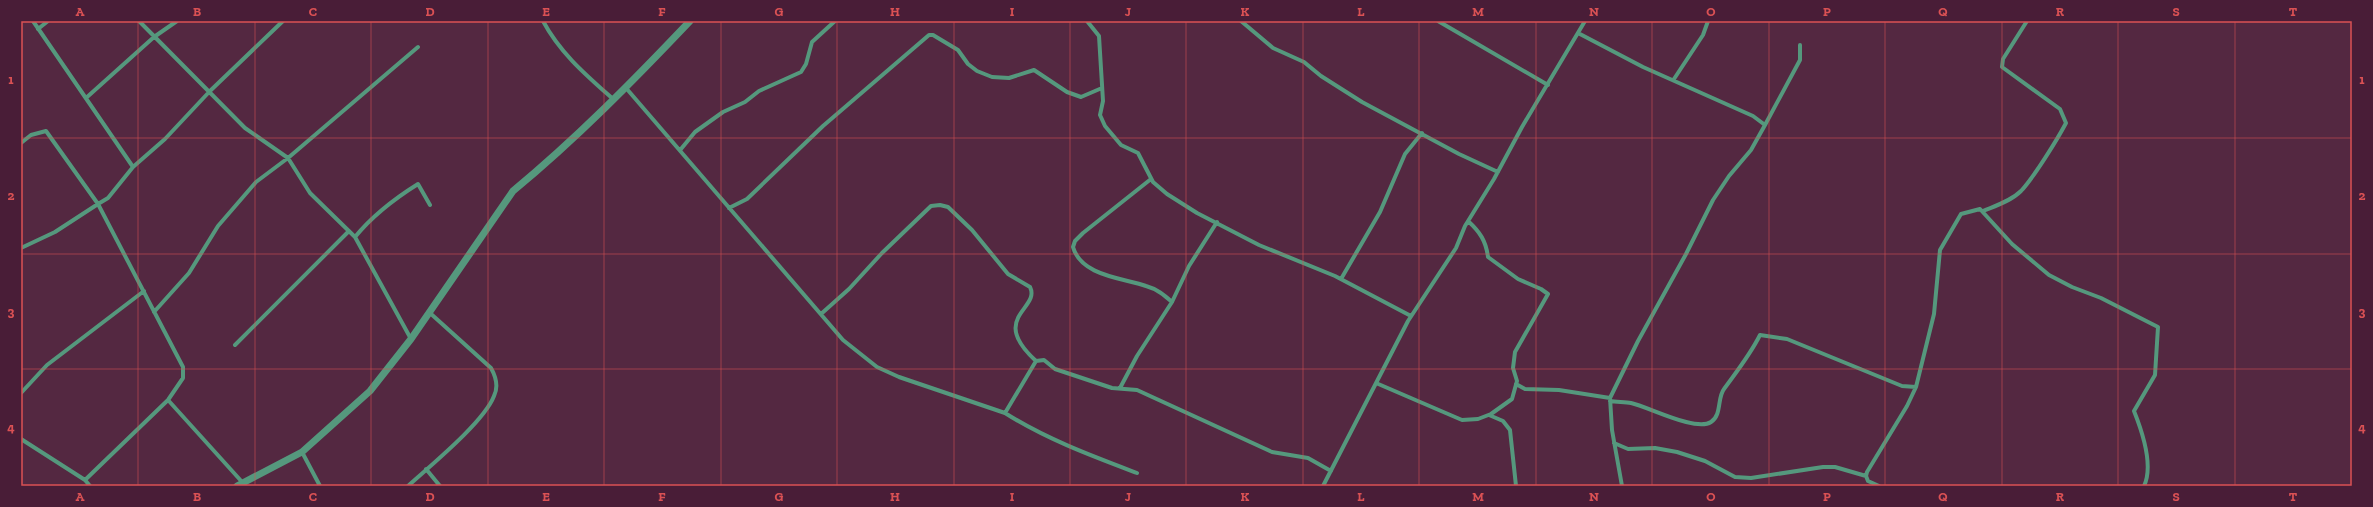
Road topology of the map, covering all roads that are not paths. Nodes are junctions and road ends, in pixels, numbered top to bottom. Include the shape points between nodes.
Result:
1 (33, 21) edge
2 (48, 21) edge
3 (139, 21) edge
4 (177, 21) edge
5 (283, 21) edge
6 (543, 21) edge
7 (690, 21) edge
8 (834, 21) edge
9 (1087, 21) edge
10 (1241, 21) edge
11 (1438, 21) edge
12 (1585, 21) edge
13 (1708, 21) edge
14 (2027, 21) edge
15 (38, 29) junction
16 (1578, 33) junction
17 (154, 37) junction
18 (1800, 45) dead end
19 (418, 46) dead end
20 (1674, 79) junction
21 (1548, 85) junction
22 (626, 88) junction
23 (1102, 88) junction
24 (210, 91) junction
25 (86, 98) junction
26 (613, 99) junction
27 (1765, 125) junction
28 (1422, 133) junction
29 (21, 143) edge
30 (680, 149) junction
31 (288, 158) junction
32 (133, 167) junction
33 (1498, 172) junction
34 (1151, 179) junction
35 (98, 204) junction
36 (430, 205) dead end
37 (729, 208) junction
38 (1982, 211) junction
39 (1468, 221) junction
40 (1216, 222) junction
41 (349, 231) junction
42 (355, 237) junction
43 (21, 248) edge
44 (1341, 279) junction
45 (144, 291) junction
46 (1172, 302) junction
47 (154, 312) junction
48 (430, 313) junction
49 (821, 314) junction
50 (1411, 316) junction
51 (412, 339) junction
52 (235, 345) dead end
53 (1036, 361) junction
54 (1376, 383) junction
55 (1516, 384) junction
56 (1916, 387) junction
57 (1120, 388) junction
58 (21, 393) edge
59 (168, 400) junction
60 (1610, 400) junction
61 (1005, 413) junction
62 (1489, 415) junction
63 (21, 439) edge
64 (1614, 443) junction
65 (302, 452) junction
66 (426, 469) junction
67 (1330, 471) junction
68 (1138, 473) dead end
69 (1866, 476) junction
70 (85, 480) junction
71 (240, 484) edge
72 (90, 486) edge
73 (320, 486) edge
74 (408, 486) edge
75 (440, 486) edge
76 (1323, 486) edge
77 (1516, 486) edge
78 (1622, 486) edge
79 (1879, 486) edge
80 (2144, 486) edge

1 - 15 street
2 - 15 street
3 - 17 street
4 - 17 street
5 - 24 street
6 - 26 street via 552,39 571,61
7 - 22 street
8 - 30 street via 812,42 801,72 723,112 695,132
9 - 23 street via 1099,36
10 - 28 street via 1273,48 1304,62 1362,102
11 - 21 street
12 - 16 street
13 - 20 street
14 - 38 street via 2003,59 2002,67 2060,109 2066,123 2021,191
15 - 25 street
16 - 20 street via 1643,67
16 - 21 street
17 - 24 street
17 - 25 street
18 - 27 street via 1800,60
19 - 31 street
20 - 27 street via 1753,116
21 - 33 street
22 - 26 street
22 - 30 street
23 - 34 street via 1100,115 1105,126 1122,145 1138,152
23 - 37 street via 1081,97 1067,92 1034,70 1009,78 992,77 968,64 958,50 929,35 823,126 747,198
24 - 31 street via 246,128
24 - 32 street via 165,139
25 - 32 street
26 - 48 street via 513,191
27 - 60 street via 1751,150 1713,200 1638,341
28 - 33 street
28 - 44 street via 1405,154 1380,212
29 - 35 street via 31,135 46,131
30 - 37 street
31 - 41 street via 310,193
31 - 47 street via 256,182 218,226 189,273
32 - 35 street via 108,198
33 - 39 street
34 - 40 street via 1167,194
34 - 46 street via 1083,233 1073,247 1083,263 1121,281 1146,286 1162,293
35 - 43 street via 55,232
35 - 45 street
36 - 42 street via 418,184 368,220
37 - 49 street
38 - 56 street via 1961,214 1940,250 1934,314
38 - 80 street via 2012,244 2050,275 2158,327 2155,375 2134,411 2140,424 2148,469
39 - 50 street via 1456,248
39 - 55 street via 1483,237 1488,257 1518,279 1548,294 1515,352 1513,368
40 - 44 street via 1259,245
40 - 46 street via 1189,266
41 - 42 street
41 - 52 street
42 - 51 street
44 - 50 street
45 - 47 street
45 - 58 street via 47,365
46 - 57 street via 1137,356
47 - 59 street via 183,367 183,378
48 - 51 street
48 - 66 street via 491,368 497,382 494,397 474,424
49 - 53 street via 931,206 940,205 948,207 972,230 1008,274 1030,287 1031,296 1016,322 1016,331 1023,349
49 - 61 street via 843,340 877,367 956,398
50 - 54 street
51 - 65 street via 370,391
53 - 57 street via 1044,360 1055,369
53 - 61 street via 1014,402
54 - 62 street via 1462,420
54 - 67 street
55 - 60 street via 1525,389 1559,390
55 - 62 street via 1512,399
56 - 60 street via 1902,386 1787,339 1760,335 1748,358 1723,390 1717,415 1711,422 1687,423 1631,403
56 - 69 street
57 - 67 street via 1137,390 1265,449 1308,458
59 - 70 street
59 - 71 street
60 - 64 street
61 - 68 street via 1024,426 1078,451
62 - 77 street via 1504,421 1510,430
63 - 70 street
64 - 69 street via 1628,449 1655,448 1677,452 1705,461 1735,477 1751,478 1829,467
64 - 78 street
65 - 71 street
65 - 73 street
66 - 74 street
66 - 75 street
67 - 76 street
69 - 79 street via 1868,481
70 - 72 street

